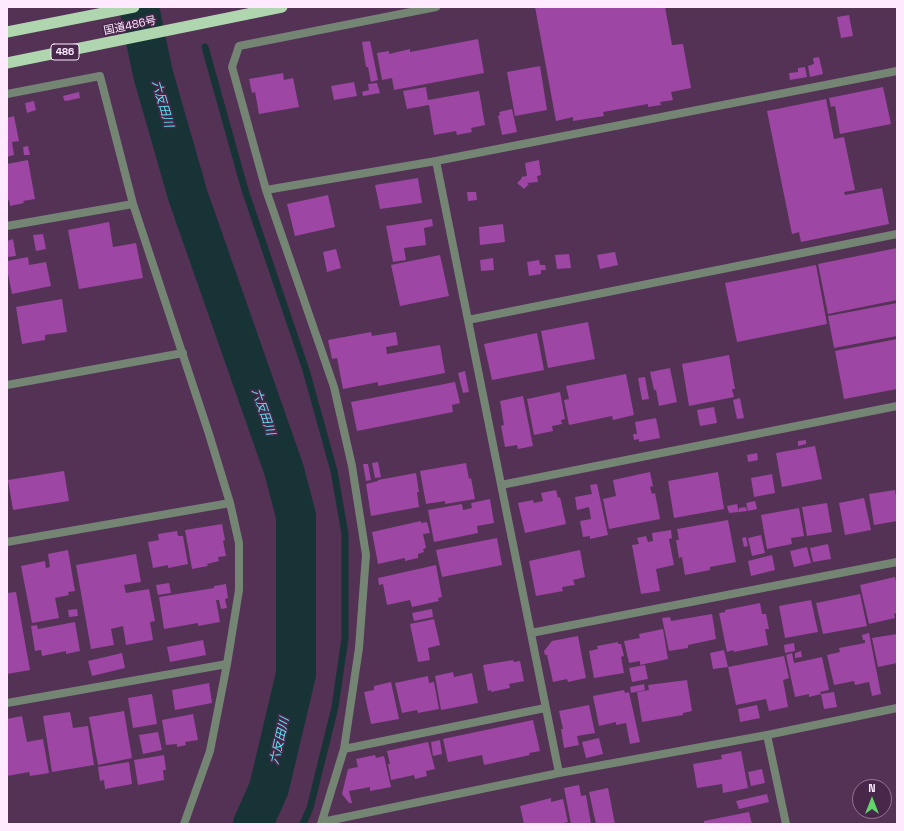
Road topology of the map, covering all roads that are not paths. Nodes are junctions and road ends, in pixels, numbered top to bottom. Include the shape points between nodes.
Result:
1 (134, 7) edge
2 (282, 7) edge
3 (436, 7) edge
4 (7, 32) edge
5 (7, 63) edge
6 (897, 71) edge
7 (7, 94) edge
8 (436, 161) junction
9 (266, 190) junction
10 (133, 204) junction
11 (7, 226) edge
12 (897, 234) edge
13 (468, 320) junction
14 (183, 353) junction
15 (7, 385) edge
16 (897, 406) edge
17 (501, 485) junction
18 (230, 503) junction
19 (7, 542) edge
20 (897, 562) edge
21 (531, 633) junction
22 (228, 664) junction
23 (7, 703) edge
24 (545, 708) junction
25 (897, 708) edge
26 (767, 735) junction
27 (344, 749) junction
28 (559, 773) junction
29 (321, 823) edge
30 (184, 824) edge
31 (786, 824) edge

1 - 4 highway, 国道486号
2 - 5 highway, 国道486号 / 486
3 - 9 street via 240,46 232,67
6 - 8 street
7 - 10 street via 100,76
8 - 9 street
8 - 13 street
9 - 27 street via 334,387 352,466 366,555 359,648
10 - 11 street
10 - 14 street
12 - 13 street
13 - 17 street
14 - 15 street
14 - 18 street
16 - 17 street
17 - 21 street
18 - 19 street
18 - 22 street via 239,543 239,590
20 - 21 street
21 - 24 street
22 - 23 street
22 - 30 street via 210,751
24 - 27 street
24 - 28 street
25 - 26 street
26 - 28 street
26 - 31 street
27 - 29 street
28 - 29 street

